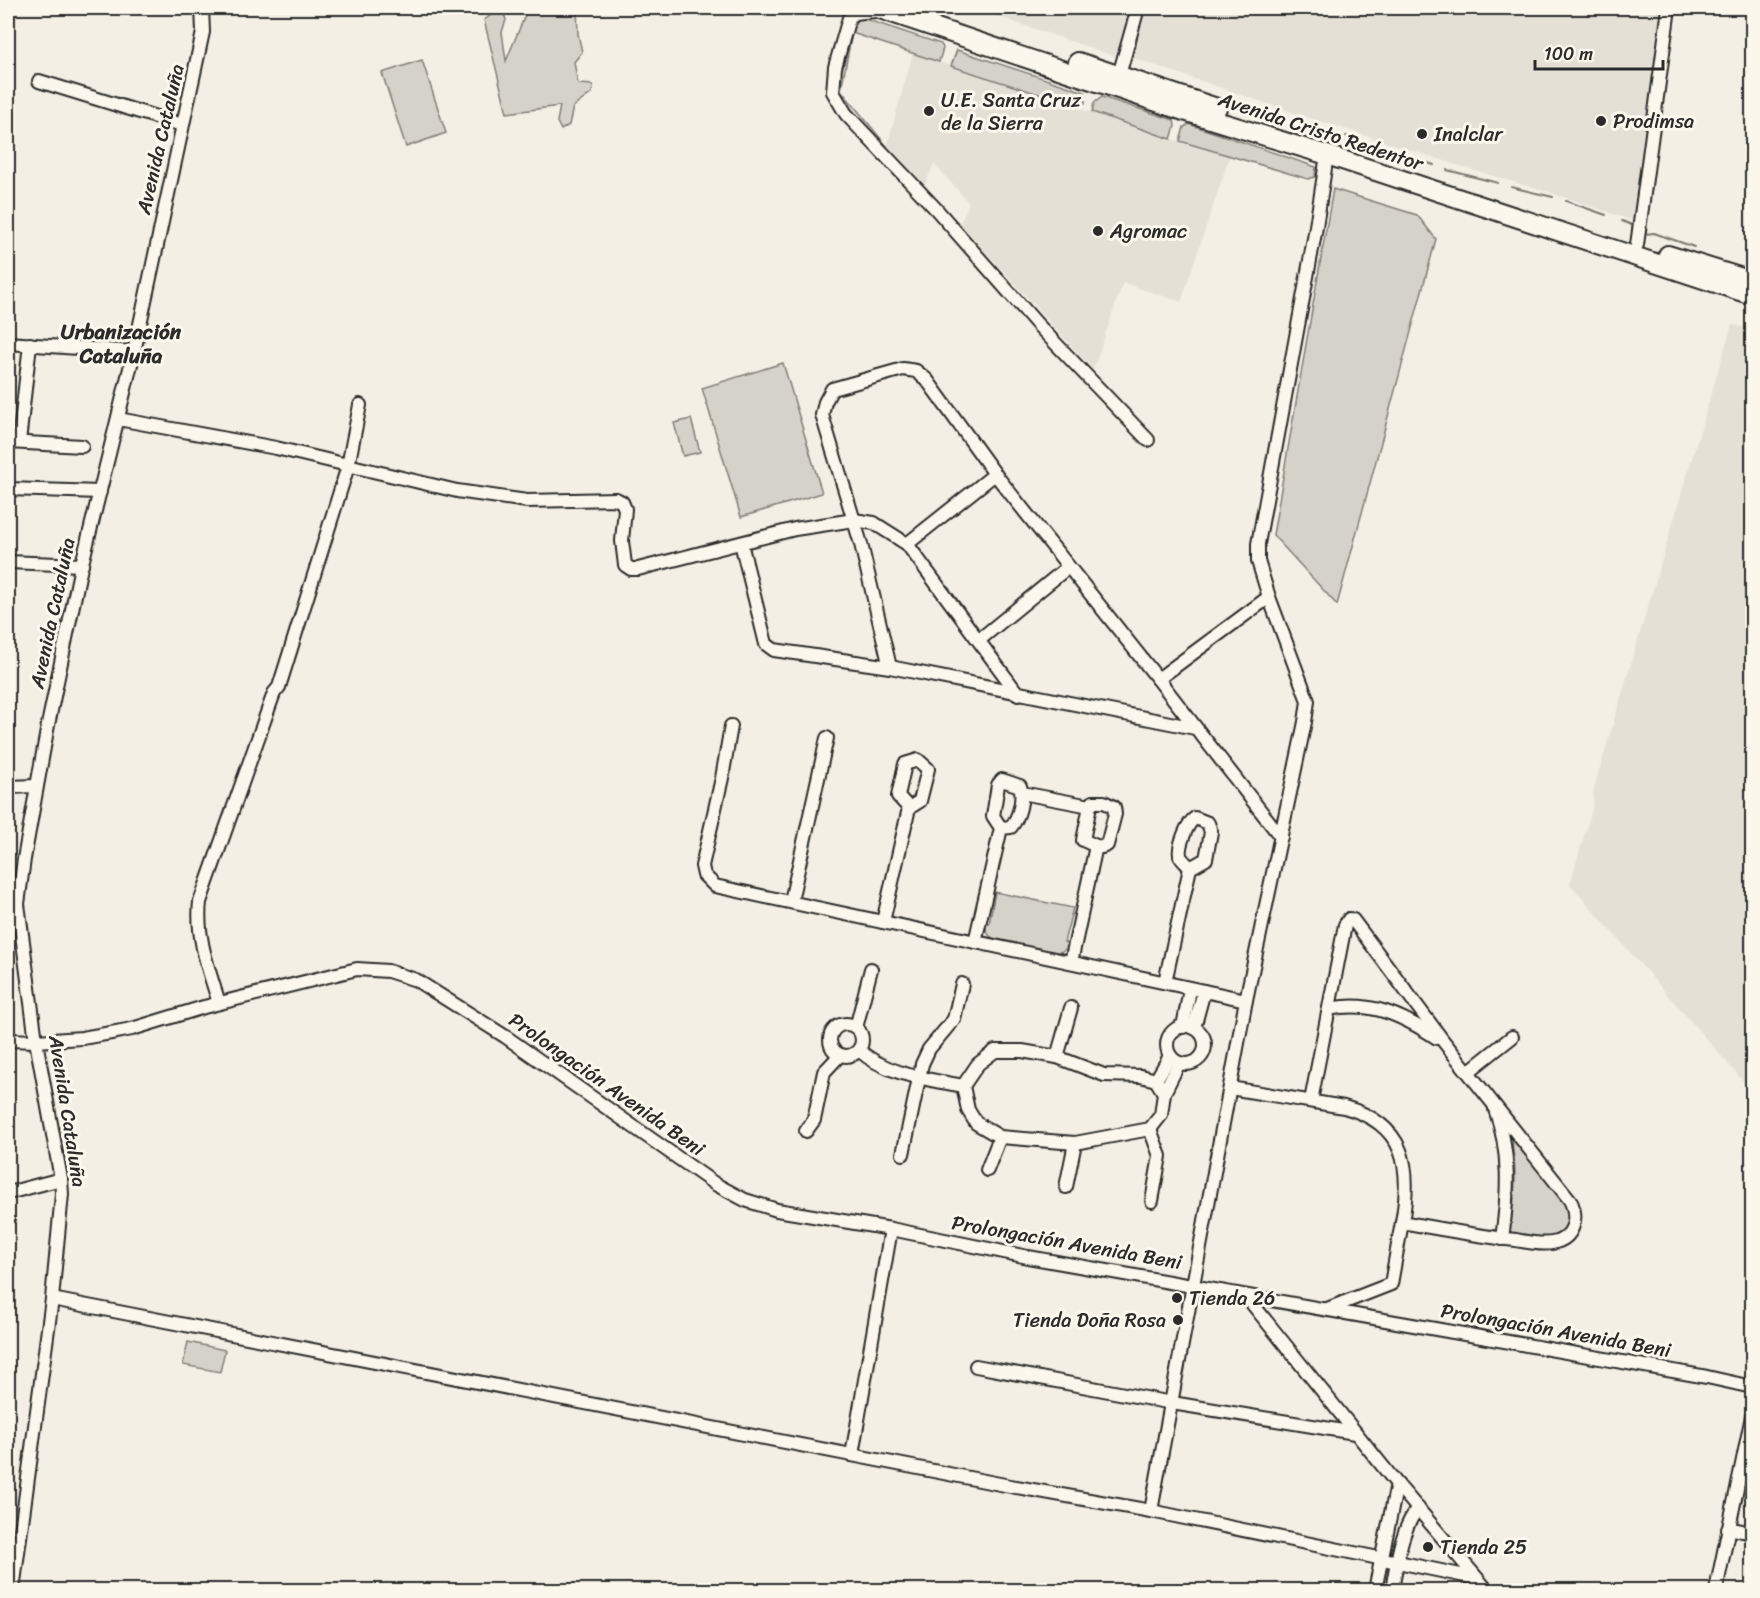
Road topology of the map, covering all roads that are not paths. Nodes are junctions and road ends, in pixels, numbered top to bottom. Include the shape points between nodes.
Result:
1 (202, 8) edge
2 (912, 8) edge
3 (1138, 8) edge
4 (1670, 8) edge
5 (881, 9) edge
6 (847, 13) edge
7 (1119, 75) junction
8 (39, 81) dead end
9 (182, 125) junction
10 (1327, 155) junction
11 (1637, 245) junction
12 (1752, 281) edge
13 (1752, 295) edge
14 (8, 343) edge
15 (30, 344) junction
16 (134, 352) junction
17 (360, 405) dead end
18 (118, 419) junction
19 (1148, 440) dead end
20 (13, 442) edge
21 (82, 446) dead end
22 (348, 466) junction
23 (995, 474) junction
24 (8, 489) edge
25 (100, 492) junction
26 (854, 520) junction
27 (741, 543) junction
28 (907, 544) junction
29 (8, 562) edge
30 (82, 565) junction
31 (1068, 567) junction
32 (1269, 597) junction
33 (979, 640) junction
34 (890, 667) junction
35 (1158, 679) junction
36 (1018, 694) junction
37 (731, 726) dead end
38 (1195, 728) junction
39 (827, 738) dead end
40 (36, 786) junction
41 (8, 787) edge
42 (1022, 793) junction
43 (1090, 806) junction
44 (909, 808) dead end
45 (1001, 828) junction
46 (1281, 837) junction
47 (1096, 846) junction
48 (1190, 868) dead end
49 (791, 901) junction
50 (883, 922) junction
51 (975, 942) junction
52 (1071, 962) junction
53 (871, 969) dead end
54 (1165, 982) junction
55 (962, 984) dead end
56 (1190, 989) junction
57 (1203, 991) junction
58 (1246, 1000) junction
59 (219, 1003) junction
60 (1071, 1008) dead end
61 (1329, 1009) junction
62 (856, 1028) junction
63 (1189, 1028) junction
64 (1512, 1037) dead end
65 (8, 1040) edge
66 (36, 1041) junction
67 (1444, 1042) junction
68 (859, 1050) junction
69 (840, 1055) junction
70 (1057, 1057) junction
71 (1175, 1060) junction
72 (1468, 1071) junction
73 (919, 1078) junction
74 (1156, 1080) junction
75 (963, 1086) junction
76 (1230, 1088) junction
77 (1164, 1093) junction
78 (1491, 1100) junction
79 (1311, 1101) junction
80 (1150, 1129) junction
81 (806, 1131) dead end
82 (1000, 1137) junction
83 (1075, 1143) junction
84 (903, 1154) dead end
85 (987, 1170) dead end
86 (61, 1179) junction
87 (1066, 1187) dead end
88 (8, 1194) edge
89 (1152, 1201) dead end
90 (1402, 1222) junction
91 (891, 1229) junction
92 (1502, 1239) junction
93 (1192, 1285) junction
94 (1246, 1296) junction
95 (52, 1299) junction
96 (1326, 1310) junction
97 (976, 1366) dead end
98 (1752, 1387) edge
99 (1172, 1403) junction
100 (1752, 1416) edge
101 (1355, 1433) junction
102 (852, 1455) junction
103 (1397, 1484) junction
104 (1418, 1508) junction
105 (1151, 1511) junction
106 (1728, 1527) junction
107 (1752, 1533) edge
108 (1381, 1559) junction
109 (1398, 1562) junction
110 (1475, 1578) junction
111 (13, 1590) edge
112 (1375, 1590) edge
113 (1392, 1590) edge
114 (1487, 1590) edge
115 (1716, 1590) edge

1 - 9 street, Avenida Cataluña via 203,32
2 - 7 highway, Avenida Cristo Redentor
3 - 7 street
4 - 11 street
5 - 6 street
5 - 10 highway, Avenida Cristo Redentor
6 - 19 street via 833,92 846,114
7 - 11 highway, Avenida Cristo Redentor
8 - 9 street
9 - 16 street, Avenida Cataluña
10 - 13 highway, Avenida Cristo Redentor
10 - 32 street via 1258,544 1258,561
11 - 12 highway, Avenida Cristo Redentor
14 - 15 street
15 - 16 street
15 - 20 street
16 - 18 street, Avenida Cataluña
17 - 22 street
18 - 22 street via 276,448
18 - 25 street, Avenida Cataluña
20 - 21 street
22 - 27 street via 457,491 527,501 616,499 624,509 622,541 625,565 631,569
22 - 59 street via 279,687 200,902 200,940
23 - 26 street via 927,380 916,371 903,369 832,389 822,415
23 - 28 street
23 - 31 street
24 - 25 street
25 - 30 street, Avenida Cataluña
26 - 27 street
26 - 28 street via 874,523
26 - 34 street
27 - 34 street via 766,644 782,652
28 - 33 street
29 - 30 street
30 - 40 street, Avenida Cataluña
31 - 33 street
31 - 35 street
32 - 35 street
32 - 46 street via 1308,701
33 - 36 street
34 - 36 street
35 - 38 street
36 - 38 street
37 - 49 street via 702,866 704,875 715,886
38 - 46 street
39 - 49 street
40 - 41 street
40 - 66 street, Avenida Cataluña via 18,904
42 - 43 street
42 - 45 street via 1016,820 1011,827
42 - 45 street via 1020,786 1011,782 1002,780 998,785 993,816
43 - 47 street via 1083,840
43 - 47 street via 1093,802 1104,802 1114,807 1116,814 1107,845
44 - 50 street
45 - 51 street
46 - 58 street
47 - 52 street
48 - 54 street
49 - 50 street
50 - 51 street
51 - 52 street
52 - 54 street
53 - 62 street
54 - 56 street
55 - 73 street via 954,1019 929,1049
56 - 57 street
56 - 63 street
57 - 58 street
57 - 63 street
58 - 76 street
59 - 66 street, Prolongación Avenida Beni via 132,1029
59 - 91 street, Prolongación Avenida Beni via 357,969 388,971 416,980 506,1037 715,1184 745,1200 777,1210
60 - 70 street
61 - 67 street via 1359,1006 1387,1011
61 - 67 street via 1349,919
61 - 79 street
62 - 68 street via 862,1041
62 - 69 street via 846,1024 832,1032 830,1043
63 - 71 street via 1168,1038
63 - 71 street via 1203,1038 1204,1050 1197,1060 1185,1064
64 - 72 street
65 - 66 street, Prolongación Avenida Beni
66 - 86 street, Avenida Cataluña
67 - 72 street
68 - 69 street via 850,1056
68 - 73 street via 891,1069
69 - 81 street via 824,1072 814,1120
70 - 74 street via 1104,1075
70 - 75 street via 995,1051 978,1064
71 - 74 street
71 - 77 street
72 - 78 street
73 - 75 street
73 - 84 street
74 - 77 street
75 - 82 street via 968,1110 976,1123
76 - 79 street
76 - 93 street
77 - 80 street via 1161,1115
78 - 92 street via 1503,1134 1508,1166
78 - 92 street via 1570,1200 1575,1214 1570,1233 1554,1243
79 - 90 street via 1367,1116 1388,1132 1406,1171
80 - 83 street
80 - 89 street via 1160,1156
82 - 83 street
82 - 85 street
83 - 87 street
86 - 88 street
86 - 95 street, Avenida Cataluña
90 - 92 street
90 - 96 street via 1391,1284
91 - 93 street, Prolongación Avenida Beni
91 - 102 street
93 - 94 street, Prolongación Avenida Beni
93 - 99 street
94 - 96 street, Prolongación Avenida Beni
94 - 101 street
95 - 102 street
95 - 111 street, Avenida Cataluña
96 - 98 street, Prolongación Avenida Beni
97 - 99 street
99 - 101 street
99 - 105 street
100 - 106 street
101 - 103 street
102 - 105 street
103 - 104 street
103 - 108 street
104 - 109 street via 1409,1519
104 - 110 street
105 - 108 street
106 - 107 street
106 - 115 street
108 - 109 street
108 - 112 street
109 - 110 street
109 - 113 street
110 - 114 street

